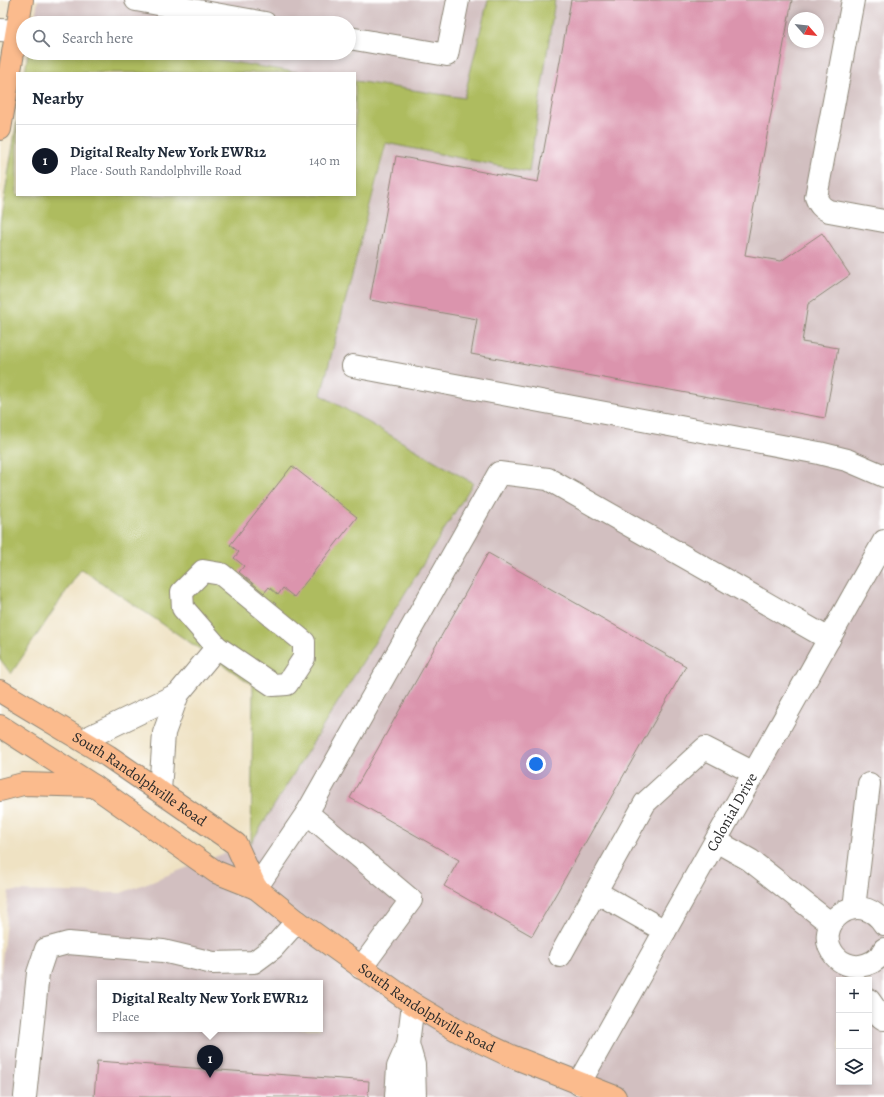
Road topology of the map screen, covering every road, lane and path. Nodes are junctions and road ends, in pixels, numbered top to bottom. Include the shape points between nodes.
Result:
1 (22, 0) edge
2 (136, 0) edge
3 (458, 0) edge
4 (854, 0) edge
5 (226, 16) edge
6 (8, 30) edge
7 (356, 39) edge
8 (0, 128) edge
9 (884, 221) edge
10 (353, 366) dead end
11 (884, 476) edge
12 (884, 540) edge
13 (829, 638) junction
14 (217, 647) junction
15 (0, 691) edge
16 (178, 694) junction
17 (0, 726) edge
18 (83, 740) junction
19 (754, 773) junction
20 (869, 784) dead end
21 (94, 786) junction
22 (0, 790) edge
23 (160, 791) junction
24 (307, 814) junction
25 (716, 841) junction
26 (256, 888) junction
27 (596, 892) junction
28 (854, 908) junction
29 (297, 920) junction
30 (831, 924) junction
31 (884, 924) edge
32 (665, 931) junction
33 (884, 949) edge
34 (560, 956) dead end
35 (361, 968) junction
36 (858, 973) edge
37 (413, 1004) junction
38 (872, 1004) edge
39 (884, 1019) edge
40 (408, 1044) junction
41 (579, 1084) junction
42 (25, 1097) edge
43 (396, 1097) edge
44 (415, 1097) edge
45 (615, 1097) edge

1 - 6 main road
2 - 5 street
3 - 7 street via 447,55
4 - 9 street via 816,197 823,209
6 - 8 main road
10 - 11 street via 819,453 847,460
12 - 13 street, Colonial Drive
13 - 19 street, Colonial Drive
13 - 24 street via 548,479 499,473
14 - 14 street via 273,685 287,684 304,658 304,642 221,574 203,571 182,592 183,608
14 - 16 street
15 - 18 main road, South Randolphville Road
16 - 18 street
16 - 23 street via 164,733
17 - 21 main road, South Randolphville Road
18 - 23 main road, South Randolphville Road
19 - 25 street, Colonial Drive
19 - 27 street via 705,748 645,803
20 - 28 street
21 - 22 main road via 23,784
21 - 26 main road, South Randolphville Road via 216,872
23 - 26 main road, South Randolphville Road via 236,844
24 - 26 street
24 - 35 street via 411,900
25 - 30 street via 750,860
25 - 32 street, Colonial Drive
26 - 29 main road, South Randolphville Road
27 - 32 street
27 - 34 street
28 - 30 street via 844,911
28 - 31 street via 864,908 872,912
29 - 35 main road, South Randolphville Road
29 - 42 street via 273,948 254,962 213,963 163,951 68,943 46,949 38,973
30 - 36 street via 828,934 832,952
32 - 41 street, Colonial Drive
33 - 36 street via 875,961
35 - 37 main road, South Randolphville Road
37 - 40 street
37 - 41 main road, South Randolphville Road via 460,1032
38 - 39 street
40 - 43 street via 398,1067
40 - 44 street via 414,1065
41 - 45 main road, South Randolphville Road

